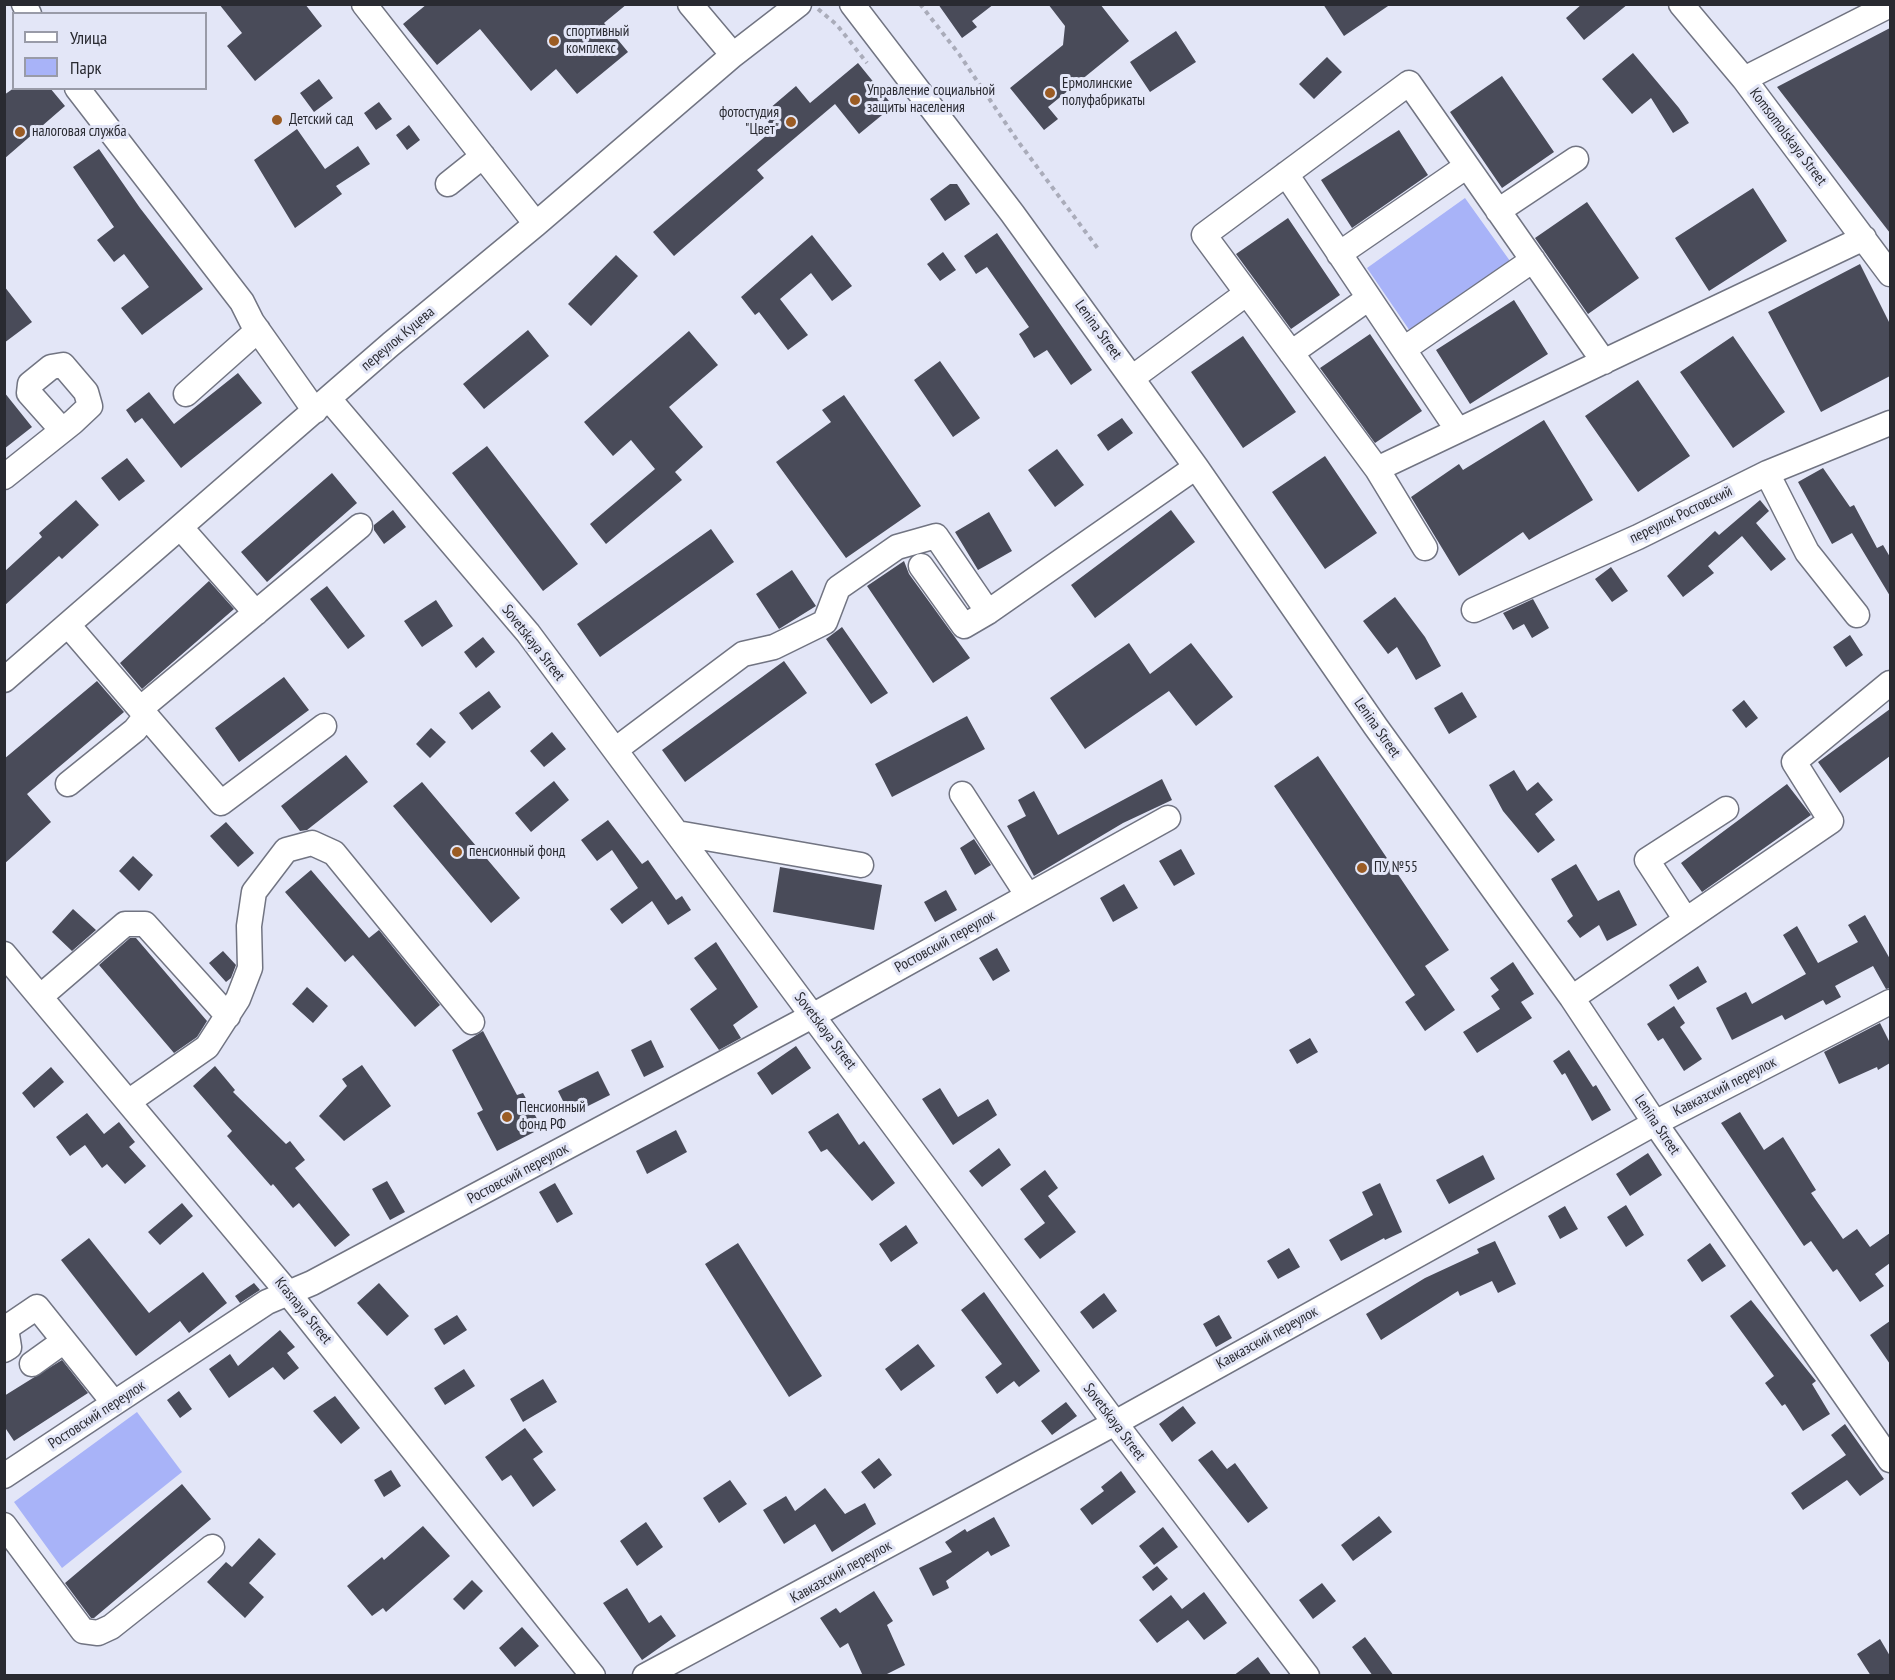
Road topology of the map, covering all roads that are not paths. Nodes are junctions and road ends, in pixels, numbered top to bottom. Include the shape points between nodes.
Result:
1 (364, 4) edge
2 (690, 4) edge
3 (798, 4) edge
4 (852, 4) edge
5 (1681, 4) edge
6 (1890, 5) edge
7 (732, 56) junction
8 (1744, 79) junction
9 (78, 90) edge
10 (483, 156) junction
11 (1576, 159) dead end
12 (1467, 166) junction
13 (1286, 174) junction
14 (448, 184) dead end
15 (1498, 211) junction
16 (536, 224) junction
17 (1864, 238) junction
18 (1339, 254) junction
19 (1533, 260) junction
20 (1890, 274) edge
21 (1247, 293) junction
22 (1369, 298) junction
23 (258, 330) junction
24 (1404, 349) junction
25 (1292, 353) junction
26 (1604, 362) junction
27 (1132, 378) junction
28 (186, 394) dead end
29 (322, 405) junction
30 (1890, 423) edge
31 (1457, 429) junction
32 (62, 430) dead end
33 (1196, 467) junction
34 (1377, 469) junction
35 (1767, 473) junction
36 (4, 477) edge
37 (360, 525) dead end
38 (181, 528) junction
39 (1425, 548) dead end
40 (921, 566) dead end
41 (1474, 610) dead end
42 (988, 612) junction
43 (256, 613) junction
44 (1857, 615) dead end
45 (68, 625) junction
46 (4, 680) edge
47 (1890, 683) edge
48 (143, 713) junction
49 (324, 726) dead end
50 (615, 750) junction
51 (68, 784) dead end
52 (962, 794) dead end
53 (1725, 809) dead end
54 (1168, 818) dead end
55 (677, 833) junction
56 (861, 865) dead end
57 (1028, 896) junction
58 (1686, 920) junction
59 (4, 954) edge
60 (40, 997) junction
61 (1572, 998) junction
62 (1890, 1002) edge
63 (228, 1016) junction
64 (814, 1016) junction
65 (472, 1022) dead end
66 (128, 1102) junction
67 (1655, 1123) junction
68 (289, 1294) junction
69 (64, 1341) junction
70 (4, 1350) edge
71 (32, 1364) dead end
72 (114, 1403) junction
73 (1115, 1423) junction
74 (1890, 1460) edge
75 (4, 1476) edge
76 (4, 1525) edge
77 (212, 1547) dead end
78 (593, 1676) edge
79 (645, 1676) edge
80 (1307, 1676) edge

1 - 10 street
2 - 7 street
3 - 7 street, переулок Куцева
4 - 27 street, Lenina Street
5 - 8 street, Komsomolskaya Street
6 - 8 street
7 - 16 street, переулок Куцева
8 - 17 street, Komsomolskaya Street
9 - 23 street, Sovetskaya Street via 242,302
10 - 14 street
10 - 16 street
11 - 15 street
12 - 13 street via 1409,83
12 - 15 street
12 - 18 street
13 - 18 street
13 - 21 street via 1204,235
15 - 19 street
16 - 29 street, переулок Куцева
17 - 20 street, Komsomolskaya Street
17 - 26 street
18 - 22 street
19 - 24 street
19 - 26 street
21 - 25 street
21 - 27 street
22 - 24 street
22 - 25 street
23 - 28 street
23 - 29 street, Sovetskaya Street
24 - 31 street
25 - 34 street
26 - 31 street
27 - 33 street, Lenina Street
29 - 38 street, переулок Куцева
29 - 50 street, Sovetskaya Street via 528,633
30 - 35 street, переулок Ростовский
31 - 34 street
32 - 36 street
33 - 42 street
33 - 61 street, Lenina Street via 1376,727
34 - 39 street
35 - 41 street, переулок Ростовский via 1638,537
35 - 44 street via 1807,552
37 - 43 street
38 - 43 street
38 - 45 street, переулок Куцева
40 - 42 street via 964,626
42 - 50 street via 936,536 897,547 838,588 825,622 774,648 743,654
43 - 48 street
45 - 46 street, переулок Куцева
45 - 48 street
47 - 58 street via 1794,762 1831,821
48 - 49 street via 221,803
48 - 51 street via 135,730
50 - 55 street, Sovetskaya Street
52 - 57 street
53 - 58 street via 1647,860
54 - 57 street, Ростовский переулок
55 - 56 street
55 - 64 street, Sovetskaya Street
57 - 64 street, Ростовский переулок
58 - 61 street
59 - 60 street, Krasnaya Street
60 - 63 street via 125,924 145,924
60 - 66 street, Krasnaya Street
61 - 67 street, Lenina Street
62 - 67 street, Кавказский переулок
63 - 65 street via 250,968 249,926 254,892 285,850 312,843 333,853
63 - 66 street via 207,1047
64 - 68 street, Ростовский переулок
64 - 73 street, Sovetskaya Street
66 - 68 street, Krasnaya Street
67 - 73 street, Кавказский переулок
67 - 74 street, Lenina Street
68 - 72 street, Ростовский переулок via 267,1302
68 - 78 street, Krasnaya Street
69 - 70 street via 37,1307 6,1328 9,1347
69 - 71 street
69 - 72 street
72 - 75 street, Ростовский переулок
73 - 79 street, Кавказский переулок
73 - 80 street, Sovetskaya Street
76 - 77 street via 83,1631 98,1633 111,1627

